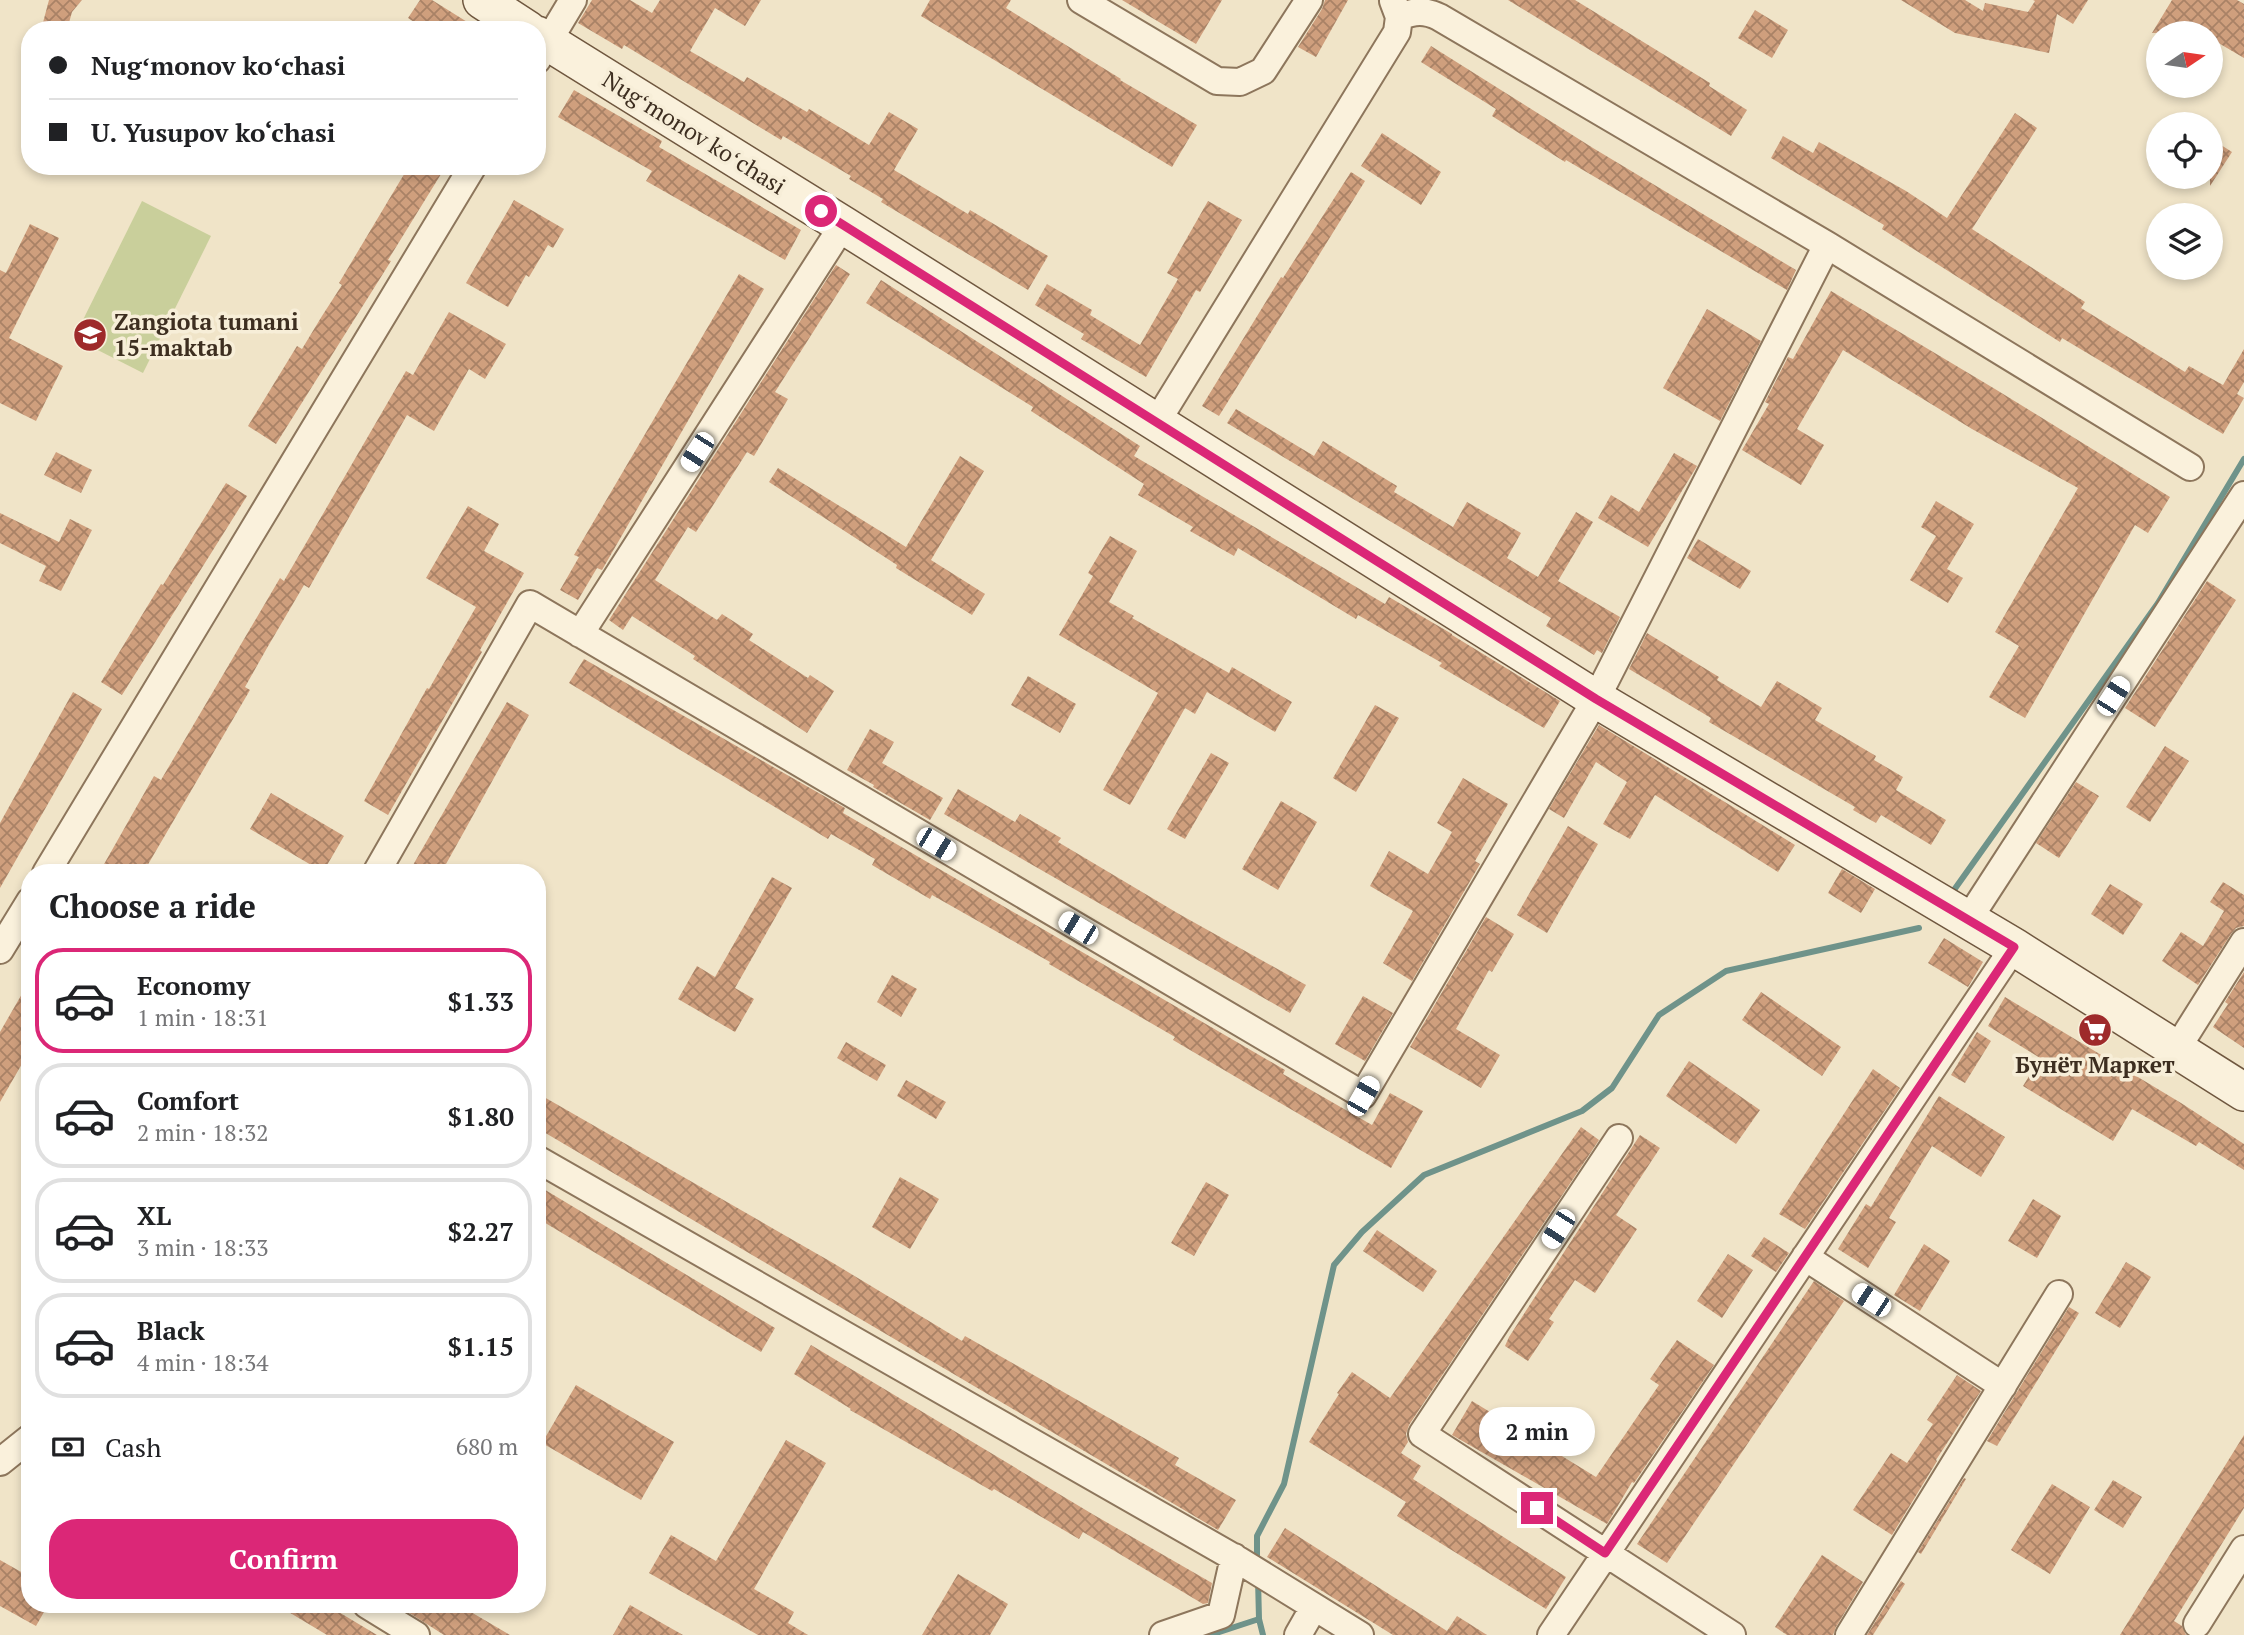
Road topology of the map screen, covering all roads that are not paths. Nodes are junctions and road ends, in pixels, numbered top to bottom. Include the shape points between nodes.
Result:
1 (482, 0) edge
2 (573, 0) edge
3 (1081, 0) edge
4 (1308, 0) edge
5 (1395, 8) edge
6 (510, 21) edge
7 (546, 32) edge
8 (546, 47) edge
9 (468, 175) edge
10 (844, 225) junction
11 (1827, 244) junction
12 (1156, 423) junction
13 (2190, 467) dead end
14 (2244, 495) edge
15 (580, 634) junction
16 (1596, 699) junction
17 (51, 864) edge
18 (381, 864) edge
19 (21, 916) edge
20 (1968, 920) junction
21 (2244, 942) edge
22 (2014, 947) junction
23 (0, 950) edge
24 (2176, 1050) junction
25 (2244, 1092) edge
26 (1619, 1138) dead end
27 (546, 1163) edge
28 (1805, 1257) junction
29 (2059, 1294) dead end
30 (2003, 1385) junction
31 (21, 1445) edge
32 (0, 1462) edge
33 (2244, 1549) edge
34 (1605, 1553) junction
35 (1237, 1559) junction
36 (1314, 1607) junction
37 (381, 1613) edge
38 (2197, 1624) dead end
39 (416, 1635) edge
40 (1163, 1635) edge
41 (1298, 1635) edge
42 (1360, 1635) edge
43 (1551, 1635) edge
44 (1732, 1635) edge
45 (1849, 1635) edge

1 - 6 main road, Nugʻmonov koʻchasi
2 - 7 street
3 - 4 street via 1217,81 1240,82 1263,71
5 - 11 street via 1439,17
5 - 12 street via 1397,32
8 - 10 main road, Nugʻmonov koʻchasi
9 - 17 street
10 - 12 main road, Nugʻmonov koʻchasi
10 - 15 street
11 - 13 street
11 - 16 street
12 - 16 main road, Nugʻmonov koʻchasi
14 - 20 street
15 - 16 street via 1363,1096
15 - 18 street via 530,604
16 - 20 main road, Nugʻmonov koʻchasi
19 - 23 street
20 - 22 main road, Nugʻmonov koʻchasi
21 - 24 street
22 - 24 main road, Nugʻmonov koʻchasi
22 - 28 street
24 - 25 main road, Nugʻmonov koʻchasi
26 - 34 street via 1422,1434
27 - 35 street
28 - 30 street
28 - 34 street
29 - 30 street
30 - 45 street
31 - 32 street
33 - 38 street
34 - 43 street
34 - 44 street
35 - 36 street
35 - 40 street via 1221,1615
36 - 41 street
36 - 42 street
37 - 39 street

